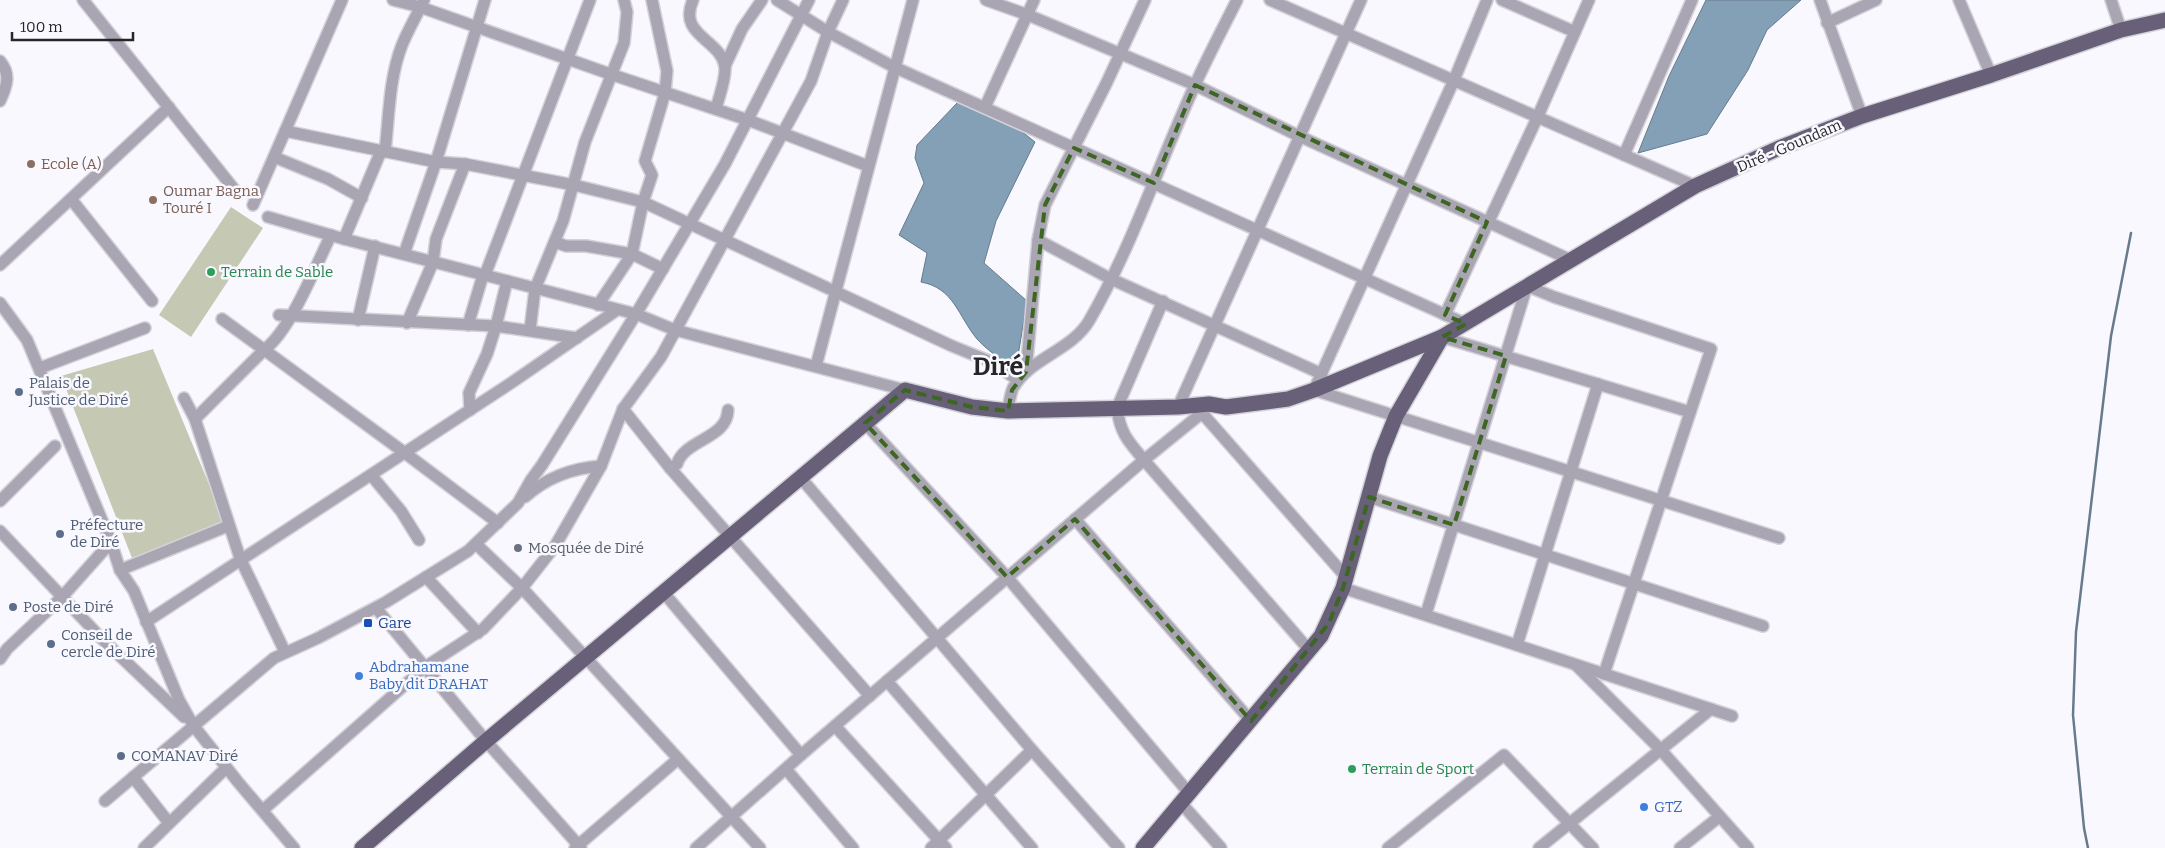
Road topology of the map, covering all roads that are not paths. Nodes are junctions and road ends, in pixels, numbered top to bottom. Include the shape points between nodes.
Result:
1 (83, 0) edge
2 (342, 0) edge
3 (393, 0) edge
4 (485, 0) edge
5 (590, 0) edge
6 (624, 0) edge
7 (652, 0) edge
8 (693, 0) edge
9 (762, 0) edge
10 (776, 0) edge
11 (809, 0) edge
12 (843, 0) edge
13 (913, 0) edge
14 (986, 0) edge
15 (1034, 0) edge
16 (1145, 0) edge
17 (1237, 0) edge
18 (1270, 0) edge
19 (1361, 0) edge
20 (1487, 0) edge
21 (1502, 0) edge
22 (1589, 0) edge
23 (1692, 0) edge
24 (1820, 0) edge
25 (1876, 0) edge
26 (1959, 0) edge
27 (2111, 0) edge
28 (422, 4) edge
29 (1028, 15) junction
30 (801, 16) junction
31 (2165, 20) edge
32 (1827, 22) junction
33 (477, 27) junction
34 (2121, 30) junction
35 (828, 32) junction
36 (1575, 32) junction
37 (1347, 35) junction
38 (1120, 53) junction
39 (568, 60) junction
40 (0, 61) edge
41 (725, 66) junction
42 (894, 67) junction
43 (613, 75) junction
44 (1991, 76) junction
45 (1454, 80) junction
46 (1195, 85) junction
47 (665, 93) junction
48 (0, 100) edge
49 (169, 107) junction
50 (985, 107) junction
51 (716, 109) junction
52 (1538, 116) junction
53 (1862, 116) junction
54 (748, 120) junction
55 (285, 131) junction
56 (783, 132) junction
57 (1299, 136) junction
58 (1074, 148) junction
59 (383, 151) junction
60 (1624, 155) junction
61 (274, 157) junction
62 (436, 162) junction
63 (465, 164) junction
64 (868, 166) junction
65 (524, 176) junction
66 (1154, 183) junction
67 (1406, 184) junction
68 (574, 185) junction
69 (1695, 186) junction
70 (238, 194) dead end
71 (362, 198) junction
72 (71, 199) junction
73 (643, 202) junction
74 (253, 205) dead end
75 (268, 216) dead end
76 (1487, 222) junction
77 (690, 224) junction
78 (1257, 230) junction
79 (332, 235) junction
80 (344, 239) junction
81 (724, 240) junction
82 (1038, 240) junction
83 (554, 242) junction
84 (375, 246) junction
85 (404, 254) junction
86 (632, 254) junction
87 (1570, 260) junction
88 (433, 262) junction
89 (0, 264) edge
90 (663, 269) junction
91 (484, 275) junction
92 (1111, 278) junction
93 (1364, 278) junction
94 (507, 281) junction
95 (1527, 286) junction
96 (536, 289) junction
97 (835, 291) junction
98 (152, 301) dead end
99 (1162, 301) junction
100 (0, 303) edge
101 (598, 305) junction
102 (616, 310) junction
103 (636, 314) junction
104 (1445, 314) junction
105 (279, 315) dead end
106 (291, 316) junction
107 (222, 319) dead end
108 (358, 320) junction
109 (408, 323) junction
110 (1215, 324) junction
111 (1466, 324) junction
112 (468, 326) junction
113 (496, 326) junction
114 (145, 328) dead end
115 (530, 330) junction
116 (675, 330) junction
117 (1442, 337) junction
118 (577, 338) junction
119 (264, 350) junction
120 (1506, 356) junction
121 (816, 366) junction
122 (40, 368) junction
123 (1322, 374) junction
124 (1022, 376) junction
125 (1598, 384) junction
126 (905, 390) junction
127 (1314, 390) junction
128 (184, 398) dead end
129 (1178, 407) junction
130 (1117, 408) junction
131 (1206, 408) junction
132 (623, 409) junction
133 (470, 410) junction
134 (728, 410) dead end
135 (1008, 410) junction
136 (1690, 412) junction
137 (1396, 416) junction
138 (195, 418) junction
139 (865, 423) junction
140 (1479, 443) junction
141 (55, 446) dead end
142 (405, 453) junction
143 (1144, 460) junction
144 (600, 466) junction
145 (670, 468) junction
146 (1571, 472) junction
147 (370, 475) junction
148 (801, 478) junction
149 (1368, 497) junction
150 (0, 501) edge
151 (1661, 501) junction
152 (518, 503) junction
153 (1075, 519) junction
154 (498, 523) junction
155 (1454, 524) junction
156 (228, 526) junction
157 (0, 530) edge
158 (732, 537) junction
159 (1779, 538) dead end
160 (419, 540) dead end
161 (111, 542) junction
162 (476, 544) junction
163 (1545, 554) junction
164 (240, 558) junction
165 (120, 570) junction
166 (426, 577) junction
167 (1007, 578) junction
168 (1345, 583) junction
169 (1634, 584) junction
170 (522, 588) junction
171 (664, 594) junction
172 (62, 597) junction
173 (376, 608) junction
174 (1426, 614) junction
175 (146, 622) junction
176 (1763, 626) dead end
177 (478, 633) junction
178 (937, 638) junction
179 (1517, 645) junction
180 (1310, 650) junction
181 (285, 652) junction
182 (585, 658) junction
183 (0, 659) edge
184 (1574, 664) junction
185 (425, 667) junction
186 (1604, 674) junction
187 (887, 681) junction
188 (870, 696) junction
189 (1711, 709) junction
190 (1732, 716) dead end
191 (1251, 721) junction
192 (193, 725) junction
193 (835, 726) junction
194 (486, 741) junction
195 (1660, 749) junction
196 (1032, 750) junction
197 (801, 755) junction
198 (678, 758) junction
199 (226, 768) junction
200 (786, 769) junction
201 (133, 777) junction
202 (986, 795) junction
203 (1185, 798) junction
204 (105, 801) dead end
205 (263, 810) junction
206 (732, 816) junction
207 (1718, 817) junction
208 (169, 823) junction
209 (1569, 823) junction
210 (939, 845) edge
211 (578, 847) edge
212 (144, 848) edge
213 (294, 848) edge
214 (362, 848) edge
215 (696, 848) edge
216 (760, 848) edge
217 (853, 848) edge
218 (1032, 848) edge
219 (1119, 848) edge
220 (1143, 848) edge
221 (1221, 848) edge
222 (1388, 848) edge
223 (1539, 848) edge
224 (1593, 848) edge
225 (1680, 848) edge
226 (1748, 848) edge

1 - 49 street
2 - 55 street
3 - 28 street
4 - 33 street
5 - 39 street
6 - 43 street via 628,12 624,43
7 - 47 street via 667,71
8 - 41 street via 690,8 693,28 720,56
9 - 41 street via 742,29
10 - 30 street
11 - 30 street
12 - 35 street
13 - 42 street
14 - 29 street
15 - 29 street
16 - 38 street
17 - 46 street
18 - 37 street
19 - 37 street
20 - 45 street
21 - 36 street
22 - 36 street
23 - 60 street
24 - 32 street
25 - 32 street
26 - 44 street
27 - 34 street
28 - 33 street
28 - 59 street via 402,46
29 - 38 street
29 - 50 street
30 - 35 street
30 - 54 street
31 - 34 main road, Diré - Goundam
32 - 53 street
33 - 39 street
33 - 62 street
34 - 44 main road, Diré - Goundam
35 - 42 street
35 - 56 street via 811,81
36 - 52 street
37 - 45 street
37 - 57 street
38 - 46 street
38 - 58 street
39 - 43 street
39 - 65 street
40 - 48 street via 8,76
41 - 51 street
42 - 50 street
42 - 64 street
43 - 47 street
43 - 68 street via 586,142
44 - 53 main road, Diré - Goundam
45 - 52 street
45 - 67 street
46 - 57 street
46 - 66 street
47 - 51 street
47 - 73 street via 645,161 652,175
49 - 70 street
49 - 72 street
50 - 58 street
51 - 54 street
52 - 60 street
52 - 76 street
53 - 69 main road, Diré - Goundam via 1779,148
54 - 56 street
54 - 77 street
55 - 59 street
55 - 61 street
56 - 64 street
56 - 81 street
57 - 67 street
57 - 78 street
58 - 66 street
58 - 82 street via 1045,205
59 - 62 street
59 - 71 street
60 - 69 street
61 - 71 street via 328,179
61 - 74 street
62 - 63 street
62 - 85 street
63 - 65 street
63 - 88 street via 436,239
64 - 97 street
65 - 68 street
65 - 91 street
66 - 78 street
66 - 92 street
67 - 76 street
67 - 93 street
68 - 73 street
68 - 83 street
69 - 87 main road, Diré - Goundam
71 - 80 street
72 - 89 street
72 - 98 street
73 - 77 street
73 - 86 street
75 - 79 street
76 - 87 street
76 - 104 street
77 - 81 street
77 - 90 street
78 - 93 street
78 - 110 street
79 - 80 street
79 - 106 street
80 - 84 street
81 - 97 street
81 - 116 street
82 - 92 street
82 - 124 street
83 - 86 street
83 - 96 street
84 - 85 street
84 - 108 street
85 - 88 street
86 - 90 street
86 - 101 street
87 - 95 main road, Diré - Goundam
88 - 91 street
88 - 109 street
90 - 103 street
91 - 94 street
91 - 112 street
92 - 99 street
92 - 124 street via 1082,332
93 - 104 street
93 - 123 street
94 - 96 street
94 - 113 street
95 - 111 main road, Diré - Goundam
95 - 120 street
95 - 136 street via 1711,349
96 - 101 street
96 - 115 street
97 - 121 street
97 - 124 street
99 - 110 street
99 - 130 street
100 - 122 street via 27,340
101 - 102 street
102 - 103 street
102 - 118 street
103 - 116 street
103 - 152 street
104 - 111 street
105 - 106 street
106 - 108 street
106 - 119 street via 273,344
107 - 119 street
108 - 109 street
109 - 112 street
110 - 123 street
110 - 129 street
111 - 117 main road, Diré - Goundam
112 - 113 street
113 - 115 street
113 - 133 street via 469,393
114 - 122 street
115 - 118 street
116 - 121 street
116 - 132 street via 661,357
117 - 120 street
117 - 127 main road, Diré - Goundam
117 - 137 main road
118 - 133 street
119 - 138 street
119 - 142 street
120 - 125 street
120 - 140 street
121 - 126 street
122 - 161 street
123 - 127 street
124 - 135 street via 1012,390
125 - 136 street
125 - 146 street
126 - 135 main road, Diré - Goundam via 972,407
126 - 139 main road
127 - 131 main road, Diré - Goundam via 1258,404
127 - 137 street
128 - 138 street
129 - 130 main road, Diré - Goundam
129 - 131 main road, Diré - Goundam
130 - 135 main road, Diré - Goundam
130 - 143 street via 1119,425
131 - 143 street
131 - 168 street
132 - 144 street
132 - 145 street
133 - 142 street
134 - 145 street via 728,418 720,428 680,456 677,464
136 - 151 street
137 - 140 street
137 - 149 main road
138 - 156 street
139 - 148 main road
139 - 167 street
140 - 146 street
140 - 155 street
141 - 150 street
142 - 147 street
142 - 154 street
143 - 153 street
143 - 180 street
144 - 152 street via 579,468 556,478 535,488
144 - 170 street via 555,546
145 - 158 street
146 - 151 street
146 - 163 street
147 - 160 street via 401,511
147 - 164 street
148 - 158 main road
148 - 178 street
149 - 155 street
149 - 168 main road
151 - 159 street
151 - 169 street
152 - 154 street
153 - 167 street
153 - 191 street
154 - 162 street
155 - 163 street
155 - 174 street
156 - 164 street
156 - 165 street
157 - 172 street
158 - 171 main road
158 - 188 street
161 - 165 street
161 - 172 street
162 - 166 street
162 - 170 street
163 - 169 street
163 - 179 street
164 - 175 street
164 - 181 street
165 - 175 street via 134,591
166 - 173 street
166 - 177 street
167 - 178 street
167 - 203 street
168 - 174 street
168 - 180 main road via 1329,623
169 - 176 street
169 - 186 street
170 - 177 street
170 - 182 street
171 - 182 main road
171 - 197 street
172 - 183 street
172 - 192 street
173 - 181 street
173 - 185 street
174 - 179 street
175 - 192 street
177 - 185 street
178 - 187 street
178 - 196 street
179 - 184 street
180 - 191 main road
181 - 192 street
182 - 194 main road
182 - 198 street
184 - 186 street
184 - 195 street
185 - 194 street
185 - 205 street
186 - 189 street
187 - 188 street
187 - 202 street
188 - 193 street
189 - 190 street
189 - 195 street
191 - 203 main road
192 - 199 street
192 - 201 street
193 - 197 street
193 - 210 street
194 - 211 street
194 - 214 main road
195 - 207 street
195 - 209 street
196 - 202 street
196 - 219 street
197 - 200 street
198 - 206 street
198 - 211 street
199 - 205 street
199 - 208 street
200 - 206 street
200 - 217 street
201 - 204 street
201 - 208 street
202 - 210 street
202 - 218 street
203 - 220 main road
203 - 221 street
205 - 213 street
206 - 215 street
206 - 216 street
207 - 225 street
207 - 226 street
208 - 212 street
209 - 222 street via 1504,755
209 - 223 street
209 - 224 street

